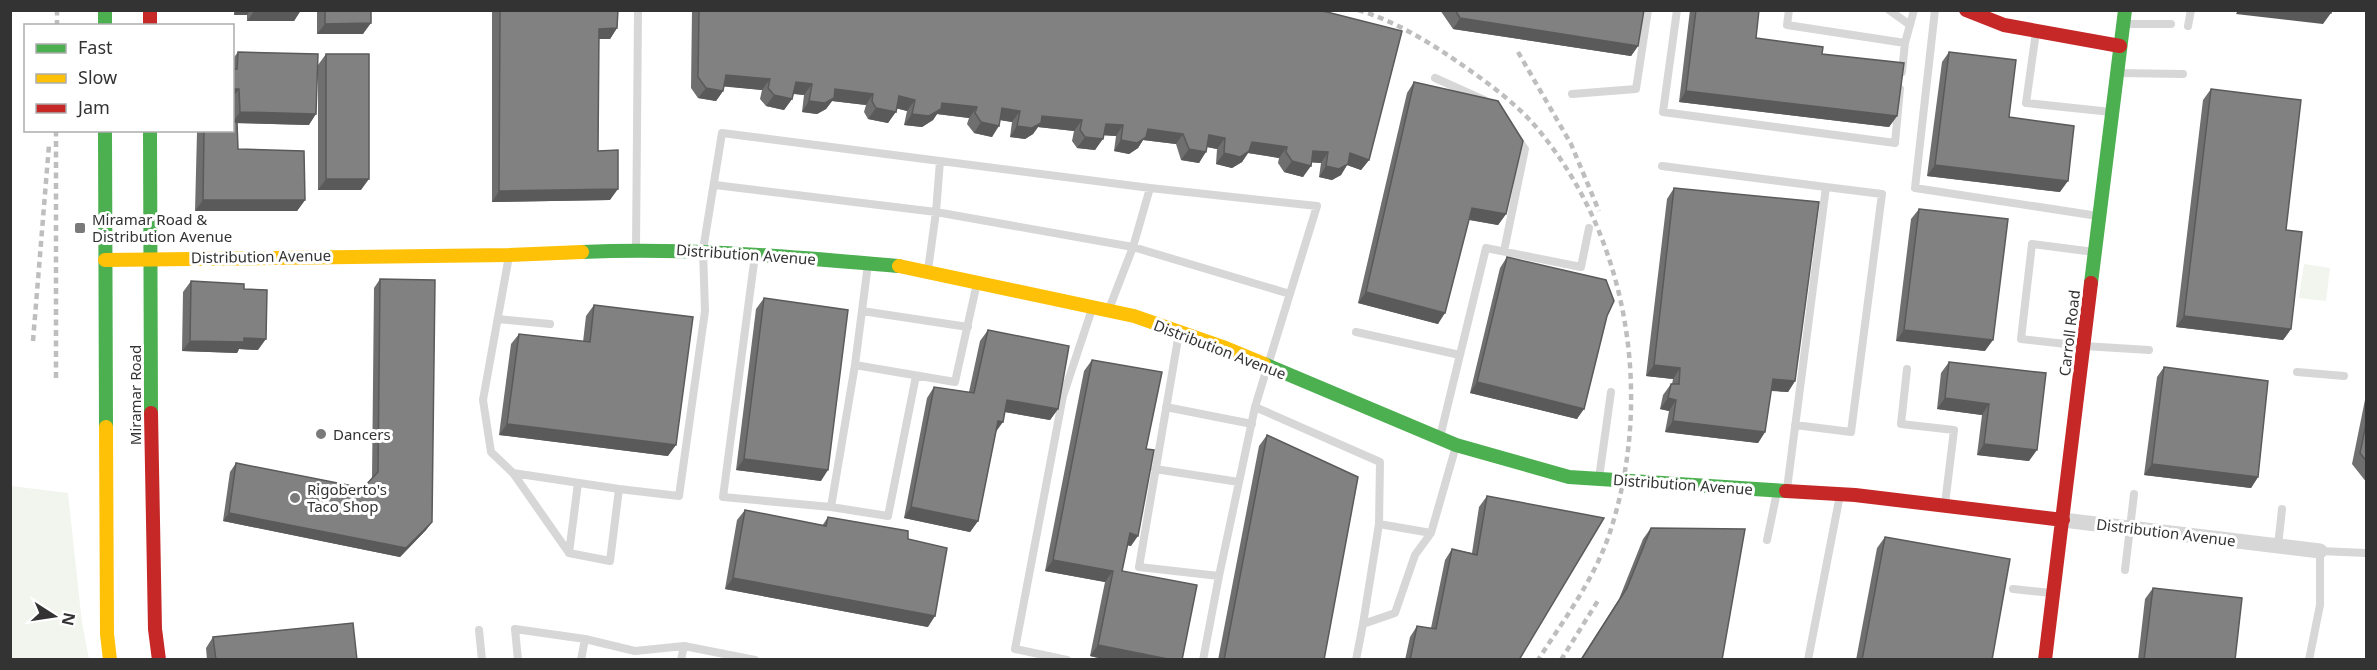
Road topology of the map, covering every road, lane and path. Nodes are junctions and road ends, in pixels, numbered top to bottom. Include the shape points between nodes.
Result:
1 (638, 10) edge
2 (1648, 10) edge
3 (1677, 10) edge
4 (1789, 10) edge
5 (1889, 10) edge
6 (1914, 10) edge
7 (1935, 10) edge
8 (1966, 10) edge
9 (2191, 10) edge
10 (2124, 17) edge
11 (2171, 24) dead end
12 (1910, 25) junction
13 (2188, 26) dead end
14 (2036, 31) junction
15 (1905, 43) junction
16 (2120, 46) junction
17 (2116, 73) junction
18 (2183, 74) dead end
19 (1435, 78) dead end
20 (1572, 94) dead end
21 (1491, 103) edge
22 (2112, 112) junction
23 (1512, 131) edge
24 (105, 132) edge
25 (150, 132) edge
26 (940, 161) junction
27 (1662, 166) dead end
28 (715, 186) junction
29 (1826, 187) junction
30 (1150, 188) junction
31 (936, 212) junction
32 (2099, 217) junction
33 (1589, 228) dead end
34 (1133, 247) junction
35 (636, 249) junction
36 (703, 250) junction
37 (1504, 251) junction
38 (2095, 252) junction
39 (755, 253) junction
40 (510, 255) junction
41 (150, 258) junction
42 (105, 260) junction
43 (868, 263) junction
44 (928, 271) junction
45 (977, 282) junction
46 (1290, 294) junction
47 (1093, 307) junction
48 (861, 311) junction
49 (1109, 311) junction
50 (498, 319) junction
51 (550, 324) dead end
52 (968, 327) junction
53 (1179, 332) junction
54 (1356, 332) dead end
55 (2084, 346) junction
56 (2149, 350) dead end
57 (1460, 355) junction
58 (855, 365) junction
59 (1269, 366) junction
60 (1907, 369) dead end
61 (2297, 372) dead end
62 (916, 376) junction
63 (2344, 376) dead end
64 (1611, 392) dead end
65 (1166, 406) junction
66 (1256, 407) junction
67 (1252, 424) junction
68 (1795, 425) junction
69 (1440, 438) junction
70 (1456, 445) junction
71 (1155, 469) junction
72 (513, 473) junction
73 (1599, 479) junction
74 (1239, 482) junction
75 (578, 483) junction
76 (619, 489) junction
77 (1782, 490) junction
78 (1840, 494) junction
79 (2134, 494) dead end
80 (1945, 506) junction
81 (831, 507) junction
82 (2282, 509) dead end
83 (2063, 520) junction
84 (1379, 524) junction
85 (2131, 528) junction
86 (1431, 533) junction
87 (1767, 540) dead end
88 (2278, 546) junction
89 (2320, 551) junction
90 (2367, 553) edge
91 (569, 554) junction
92 (2125, 570) dead end
93 (1219, 576) junction
94 (2013, 589) dead end
95 (2054, 594) junction
96 (1363, 624) junction
97 (479, 630) dead end
98 (585, 639) junction
99 (684, 646) junction
100 (634, 655) edge
101 (110, 660) edge
102 (159, 660) edge
103 (482, 660) edge
104 (518, 660) edge
105 (581, 660) edge
106 (681, 660) edge
107 (755, 660) edge
108 (1067, 660) edge
109 (1203, 660) edge
110 (1356, 660) edge
111 (1808, 660) edge
112 (2045, 660) edge
113 (2309, 660) edge

1 - 35 lane
2 - 20 lane via 1636,89
3 - 15 lane via 1663,112 1895,143
4 - 15 lane via 1787,25
5 - 12 lane
6 - 12 lane
7 - 32 lane via 1915,188
8 - 14 street via 2004,25
9 - 13 lane
10 - 11 lane
10 - 16 street, Carroll Road
12 - 15 lane
14 - 16 street
14 - 22 lane via 2026,103
16 - 17 street, Carroll Road
17 - 18 lane
17 - 22 street, Carroll Road
19 - 21 lane
22 - 32 street, Carroll Road
23 - 37 lane via 1525,149
24 - 42 street, Miramar Road
25 - 41 street, Miramar Road
26 - 28 lane via 722,133
26 - 30 lane
26 - 31 lane
27 - 29 lane
28 - 31 lane
28 - 36 lane
29 - 68 lane
29 - 68 lane via 1882,194 1851,432
30 - 34 lane
30 - 46 lane via 1317,207
31 - 34 lane
31 - 44 lane
32 - 38 street, Carroll Road
33 - 37 lane via 1581,267
34 - 46 lane
34 - 49 lane
35 - 36 street, Distribution Avenue
35 - 40 street, Distribution Avenue
36 - 39 street, Distribution Avenue
36 - 76 lane via 705,311 679,496
37 - 57 lane via 1486,248
38 - 55 street, Carroll Road
38 - 55 lane via 2032,244 2020,339
39 - 43 street, Distribution Avenue
39 - 81 lane via 723,497
40 - 41 street, Distribution Avenue
40 - 50 lane
41 - 42 street, Distribution Avenue
41 - 102 street, Miramar Road via 152,516
42 - 101 street, Miramar Road
43 - 44 street, Distribution Avenue
43 - 48 lane
44 - 45 street, Distribution Avenue
45 - 47 street, Distribution Avenue
45 - 52 lane
46 - 59 lane
47 - 49 street, Distribution Avenue
47 - 108 lane via 1064,396 1014,649
48 - 52 lane
48 - 58 lane
49 - 53 street, Distribution Avenue
50 - 51 lane
50 - 72 lane via 483,400 492,452
52 - 62 lane via 955,382
53 - 59 street, Distribution Avenue
53 - 65 lane
54 - 57 lane
55 - 56 lane
55 - 83 street, Carroll Road
57 - 69 lane
58 - 62 lane
58 - 81 lane
59 - 66 lane
59 - 69 street, Distribution Avenue
60 - 80 lane via 1901,424 1954,430
61 - 63 lane
62 - 81 lane via 888,516
64 - 73 lane
65 - 67 lane
65 - 71 lane
66 - 67 lane
66 - 84 lane via 1380,462
67 - 74 lane
68 - 77 lane
69 - 70 street, Distribution Avenue
70 - 73 street, Distribution Avenue via 1569,477
70 - 86 lane
71 - 74 lane
71 - 93 lane via 1138,567
72 - 75 lane
72 - 91 lane
73 - 77 street, Distribution Avenue
74 - 93 lane
75 - 76 lane
75 - 91 lane
76 - 91 lane via 610,561
77 - 78 street, Distribution Avenue
77 - 87 lane
78 - 80 street, Distribution Avenue
78 - 111 lane
79 - 85 lane
80 - 83 street, Distribution Avenue
82 - 88 lane
83 - 85 street, Distribution Avenue
83 - 95 street, Carroll Road
84 - 86 lane
84 - 96 lane
85 - 88 street, Distribution Avenue
85 - 92 lane
86 - 96 lane via 1415,555 1395,613
88 - 89 street, Distribution Avenue
89 - 90 lane
89 - 113 lane via 2320,605
93 - 109 lane
94 - 95 lane
95 - 112 street, Carroll Road
96 - 110 lane
97 - 103 lane
98 - 100 lane
98 - 104 lane via 515,629
98 - 105 lane
99 - 100 lane
99 - 106 lane
99 - 107 lane

